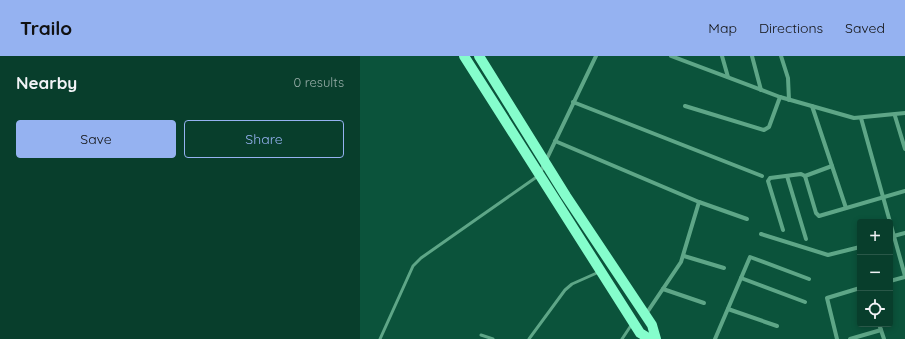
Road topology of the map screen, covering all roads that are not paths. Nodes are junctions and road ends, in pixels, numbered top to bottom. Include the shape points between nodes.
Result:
1 (464, 56) edge
2 (479, 56) edge
3 (596, 56) edge
4 (670, 56) edge
5 (722, 56) edge
6 (752, 56) edge
7 (781, 56) edge
8 (728, 77) junction
9 (761, 90) junction
10 (780, 97) junction
11 (789, 100) junction
12 (573, 102) junction
13 (685, 106) dead end
14 (812, 106) junction
15 (905, 114) edge
16 (895, 116) junction
17 (861, 118) junction
18 (555, 140) junction
19 (905, 149) edge
20 (545, 162) junction
21 (832, 166) junction
22 (540, 175) junction
23 (762, 176) dead end
24 (787, 176) junction
25 (805, 176) junction
26 (905, 191) edge
27 (882, 196) junction
28 (699, 202) junction
29 (846, 208) junction
30 (747, 219) dead end
31 (889, 219) edge
32 (783, 230) dead end
33 (905, 233) edge
34 (761, 234) dead end
35 (893, 237) edge
36 (806, 238) dead end
37 (893, 240) edge
38 (857, 247) edge
39 (684, 256) junction
40 (724, 268) dead end
41 (601, 271) junction
42 (905, 276) edge
43 (740, 278) junction
44 (809, 279) dead end
45 (893, 280) edge
46 (663, 289) junction
47 (857, 289) edge
48 (805, 302) dead end
49 (704, 303) dead end
50 (728, 308) junction
51 (645, 315) junction
52 (633, 322) junction
53 (776, 326) dead end
54 (880, 327) edge
55 (881, 330) junction
56 (481, 335) dead end
57 (380, 339) edge
58 (493, 339) edge
59 (529, 339) edge
60 (622, 339) edge
61 (650, 339) edge
62 (656, 339) edge
63 (715, 339) edge
64 (837, 339) edge
65 (850, 339) edge
66 (884, 339) edge

1 - 22 main road
2 - 20 main road
3 - 12 street
4 - 8 street
5 - 8 street
6 - 9 street
7 - 11 street via 788,78
8 - 9 street
9 - 10 street
10 - 11 street
10 - 13 street via 769,126 764,130
11 - 14 street
12 - 18 street
12 - 23 street
14 - 17 street
14 - 21 street
15 - 16 street
16 - 17 street
16 - 19 street
17 - 27 street
18 - 20 street
18 - 28 street
20 - 22 street
20 - 51 main road
21 - 25 street
21 - 29 street
22 - 41 main road
22 - 57 lane via 413,266
24 - 25 street
24 - 32 street via 770,178 768,181
24 - 36 street
25 - 29 street via 819,216
26 - 27 street
27 - 29 street
27 - 31 street
28 - 30 street
28 - 39 street
33 - 35 street
34 - 38 street via 828,255
37 - 42 street
39 - 40 street
39 - 46 street
41 - 52 main road
41 - 59 lane via 572,284 565,290
42 - 45 street
43 - 44 street via 750,257
43 - 48 street
43 - 50 street
46 - 49 street
46 - 51 street
47 - 64 street via 827,298
50 - 53 street
50 - 63 street
51 - 62 main road via 652,325
52 - 60 lane
52 - 61 main road via 640,333
54 - 55 street
55 - 65 street
55 - 66 street
56 - 58 lane

